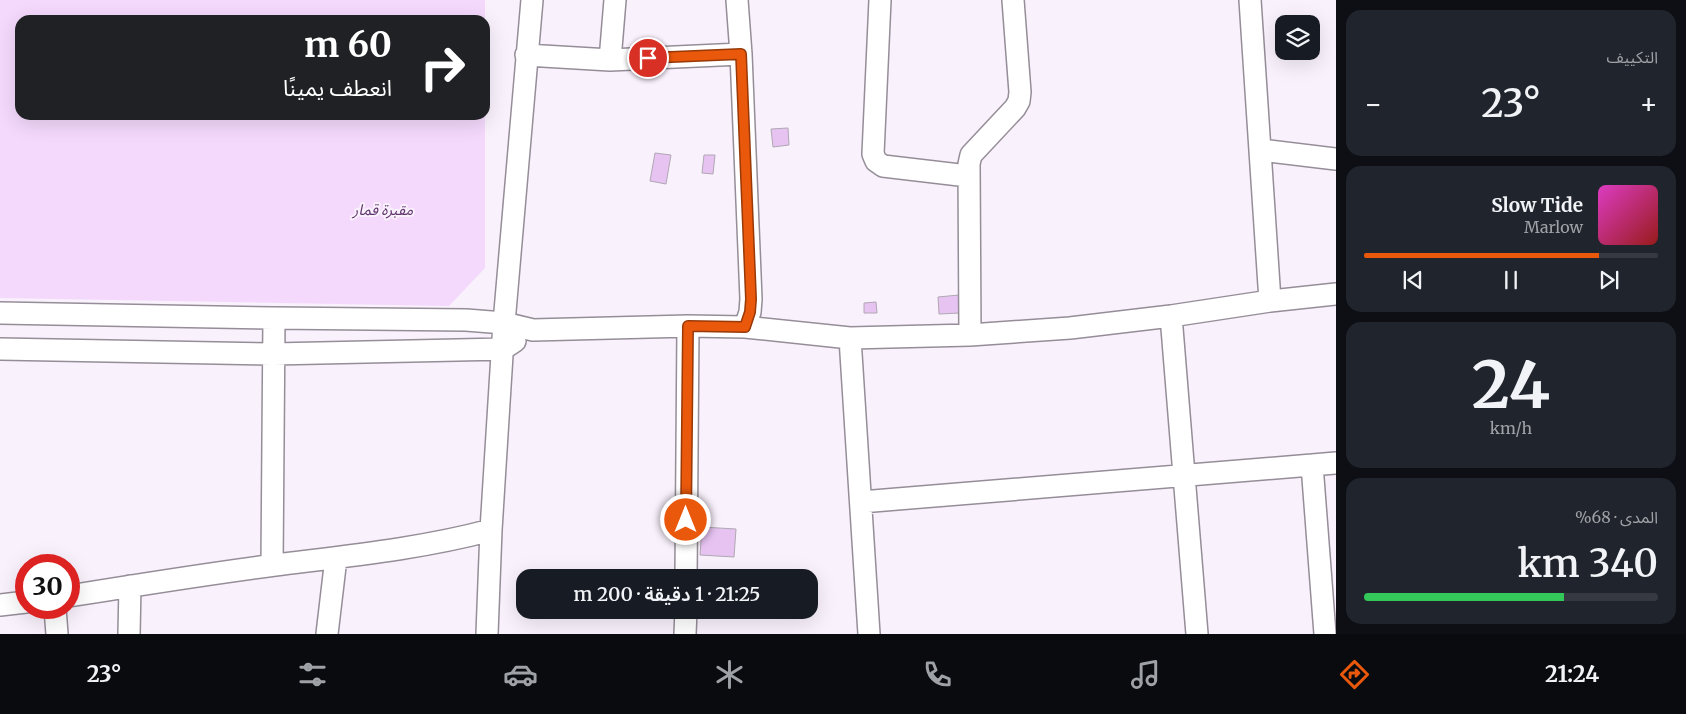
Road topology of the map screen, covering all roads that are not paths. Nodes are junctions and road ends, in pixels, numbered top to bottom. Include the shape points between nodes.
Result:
1 (532, 0) edge
2 (615, 0) edge
3 (737, 0) edge
4 (880, 0) edge
5 (1013, 0) edge
6 (1250, 0) edge
7 (741, 54) junction
8 (526, 55) junction
9 (610, 60) junction
10 (1260, 150) junction
11 (1336, 158) edge
12 (968, 176) junction
13 (1336, 294) edge
14 (1270, 301) junction
15 (0, 313) edge
16 (92, 316) junction
17 (1171, 316) junction
18 (274, 318) junction
19 (504, 323) junction
20 (688, 326) junction
21 (745, 327) junction
22 (533, 330) junction
23 (970, 335) junction
24 (850, 338) junction
25 (503, 349) junction
26 (0, 350) edge
27 (90, 350) junction
28 (274, 354) junction
29 (1336, 463) edge
30 (1312, 465) junction
31 (1184, 476) junction
32 (861, 502) junction
33 (491, 530) junction
34 (336, 558) junction
35 (272, 565) junction
36 (686, 569) edge
37 (130, 586) junction
38 (80, 594) edge
39 (15, 604) edge
40 (0, 606) edge
41 (56, 619) edge
42 (686, 619) edge
43 (57, 634) edge
44 (129, 634) edge
45 (327, 634) edge
46 (487, 634) edge
47 (686, 634) edge
48 (869, 634) edge
49 (1197, 634) edge
50 (1326, 634) edge

1 - 8 street
2 - 9 street
3 - 7 street
4 - 12 street via 872,154 883,166
5 - 12 street via 1019,101 971,155
6 - 10 street
7 - 9 street
7 - 21 street via 751,299
8 - 9 street
8 - 19 street
10 - 11 street
10 - 14 street
12 - 23 street
13 - 14 street
14 - 17 street
15 - 16 street
16 - 18 street
16 - 27 street
17 - 23 street
17 - 31 street
18 - 19 street
18 - 28 street
19 - 22 street
19 - 25 street
20 - 21 street
20 - 22 street
20 - 36 street
21 - 24 street
22 - 25 street
23 - 24 street
24 - 32 street
25 - 28 street
25 - 33 street
26 - 27 street
27 - 28 street
28 - 35 street
29 - 30 street
30 - 31 street
30 - 50 street
31 - 32 street
31 - 49 street
32 - 48 street
33 - 34 street via 453,540
33 - 46 street
34 - 35 street
34 - 45 street
35 - 37 street
37 - 38 street
37 - 44 street
39 - 40 street
41 - 43 street
42 - 47 street

